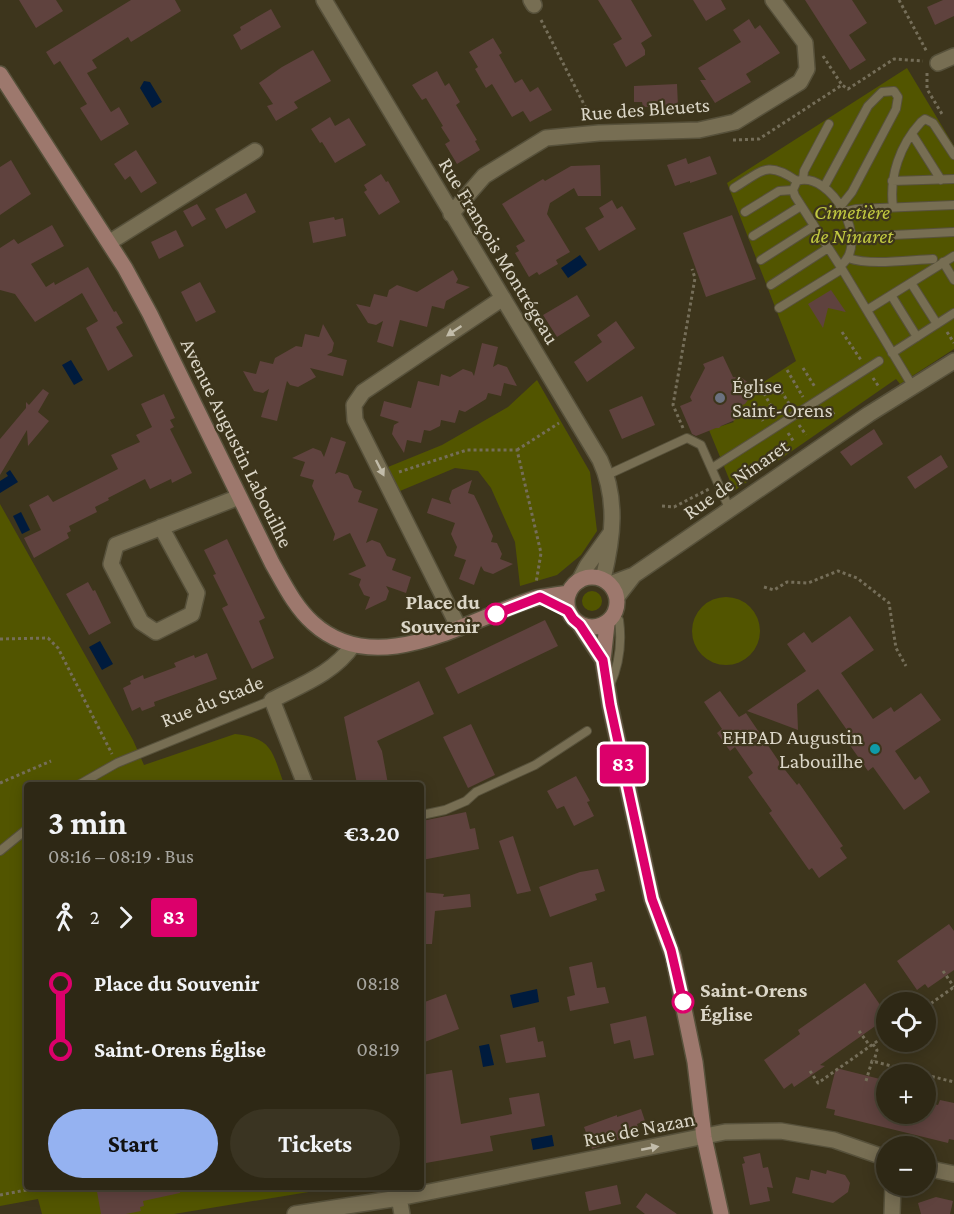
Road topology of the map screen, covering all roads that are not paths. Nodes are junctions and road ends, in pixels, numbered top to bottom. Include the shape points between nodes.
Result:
1 (324, 0) edge
2 (773, 0) edge
3 (954, 56) edge
4 (933, 65) road end
5 (0, 74) edge
6 (829, 124) dead end
7 (912, 134) junction
8 (255, 152) dead end
9 (954, 155) edge
10 (954, 179) edge
11 (800, 180) junction
12 (941, 180) junction
13 (892, 181) junction
14 (824, 187) junction
15 (735, 188) dead end
16 (793, 190) junction
17 (954, 205) edge
18 (801, 206) junction
19 (892, 207) junction
20 (841, 210) junction
21 (745, 213) dead end
22 (451, 214) junction
23 (814, 226) junction
24 (954, 232) edge
25 (753, 236) dead end
26 (852, 237) junction
27 (110, 242) junction
28 (828, 248) junction
29 (954, 256) edge
30 (848, 258) junction
31 (933, 259) dead end
32 (761, 260) dead end
33 (943, 262) junction
34 (841, 267) junction
35 (954, 280) edge
36 (911, 283) junction
37 (771, 285) dead end
38 (891, 295) junction
39 (503, 298) junction
40 (780, 308) dead end
41 (867, 310) junction
42 (954, 313) edge
43 (938, 324) junction
44 (918, 337) junction
45 (892, 353) junction
46 (879, 361) dead end
47 (954, 361) edge
48 (913, 387) junction
49 (711, 468) junction
50 (607, 475) junction
51 (239, 497) junction
52 (729, 508) junction
53 (161, 527) junction
54 (612, 532) junction
55 (574, 586) junction
56 (610, 586) junction
57 (536, 598) junction
58 (568, 611) junction
59 (610, 620) junction
60 (580, 625) junction
61 (459, 628) junction
62 (353, 645) junction
63 (603, 660) junction
64 (608, 689) junction
65 (272, 700) junction
66 (587, 731) dead end
67 (84, 782) edge
68 (304, 782) edge
69 (424, 815) edge
70 (24, 831) edge
71 (0, 851) edge
72 (704, 1137) junction
73 (876, 1155) edge
74 (936, 1170) edge
75 (954, 1174) edge
76 (424, 1188) edge
77 (398, 1192) edge
78 (893, 1196) edge
79 (295, 1214) edge
80 (402, 1214) edge
81 (721, 1214) edge
82 (892, 1214) edge

1 - 22 street, Rue François Montrégeau
2 - 22 street, Rue des Bleuets via 805,43 807,69 800,82 735,122 699,130 546,138 484,176
3 - 4 street
5 - 27 street, Avenue Augustin Labouilhe
6 - 11 lane
7 - 9 lane via 921,122 929,120
7 - 12 lane
7 - 13 lane
8 - 27 street
10 - 12 lane
11 - 14 lane
11 - 15 lane via 771,169
11 - 16 lane
12 - 13 lane
13 - 19 lane
14 - 20 lane
14 - 20 lane via 868,106 882,92 894,91 898,97 896,109
16 - 18 lane
16 - 21 lane via 778,191
17 - 19 lane
18 - 23 lane
18 - 25 lane
19 - 20 lane
20 - 26 lane
22 - 39 street, Rue François Montrégeau
23 - 28 lane
23 - 32 lane
24 - 26 lane
26 - 30 lane
27 - 51 street, Avenue Augustin Labouilhe via 150,314
28 - 34 lane
28 - 37 lane
29 - 33 lane
30 - 31 lane via 869,262
30 - 34 lane
33 - 35 lane
33 - 36 lane
34 - 40 lane
34 - 41 lane
36 - 38 lane
36 - 43 lane
38 - 41 lane
38 - 44 lane
39 - 50 street, Rue François Montrégeau
39 -> 61 street via 363,392 354,405 355,420
41 - 45 lane
42 - 43 lane
43 - 44 lane
44 - 45 lane
45 - 48 lane
46 - 49 lane
47 - 48 street, Rue de Ninaret
48 - 52 street, Rue de Ninaret
49 - 50 lane via 702,446 687,438
49 - 52 lane
50 - 54 street, Rue François Montrégeau via 612,495
51 - 53 street
51 - 62 street, Avenue Augustin Labouilhe via 301,610 324,632
52 - 56 street, Rue de Ninaret via 634,575
53 - 53 street via 116,545 111,564 141,622 156,632 192,614 197,592
54 - 55 street
54 - 56 street, Rue François Montrégeau
55 - 56 street via 594,577
55 - 57 street, Avenue Augustin Labouilhe
55 - 58 street via 567,602
56 - 59 street via 616,611
57 - 58 street
57 - 61 street, Avenue Augustin Labouilhe
58 - 60 street
59 - 60 street via 589,628
59 - 63 street
59 - 64 lane via 619,620 622,636
60 - 63 street
61 - 62 street, Avenue Augustin Labouilhe via 405,645
62 - 65 street, Rue du Stade via 335,665
63 - 64 street
64 - 72 street via 652,899 673,956 696,1062
65 - 67 lane, Rue du Stade via 117,763
65 - 68 street
66 - 69 lane via 535,765 476,792 466,801
70 - 71 lane
72 - 73 street, Rue de Nazan via 725,1132 781,1131 834,1140
76 -> 72 street, Rue de Nazan
72 - 81 street
74 - 75 street
77 - 79 street, Rue de Nazan
77 - 80 street
78 - 82 street

